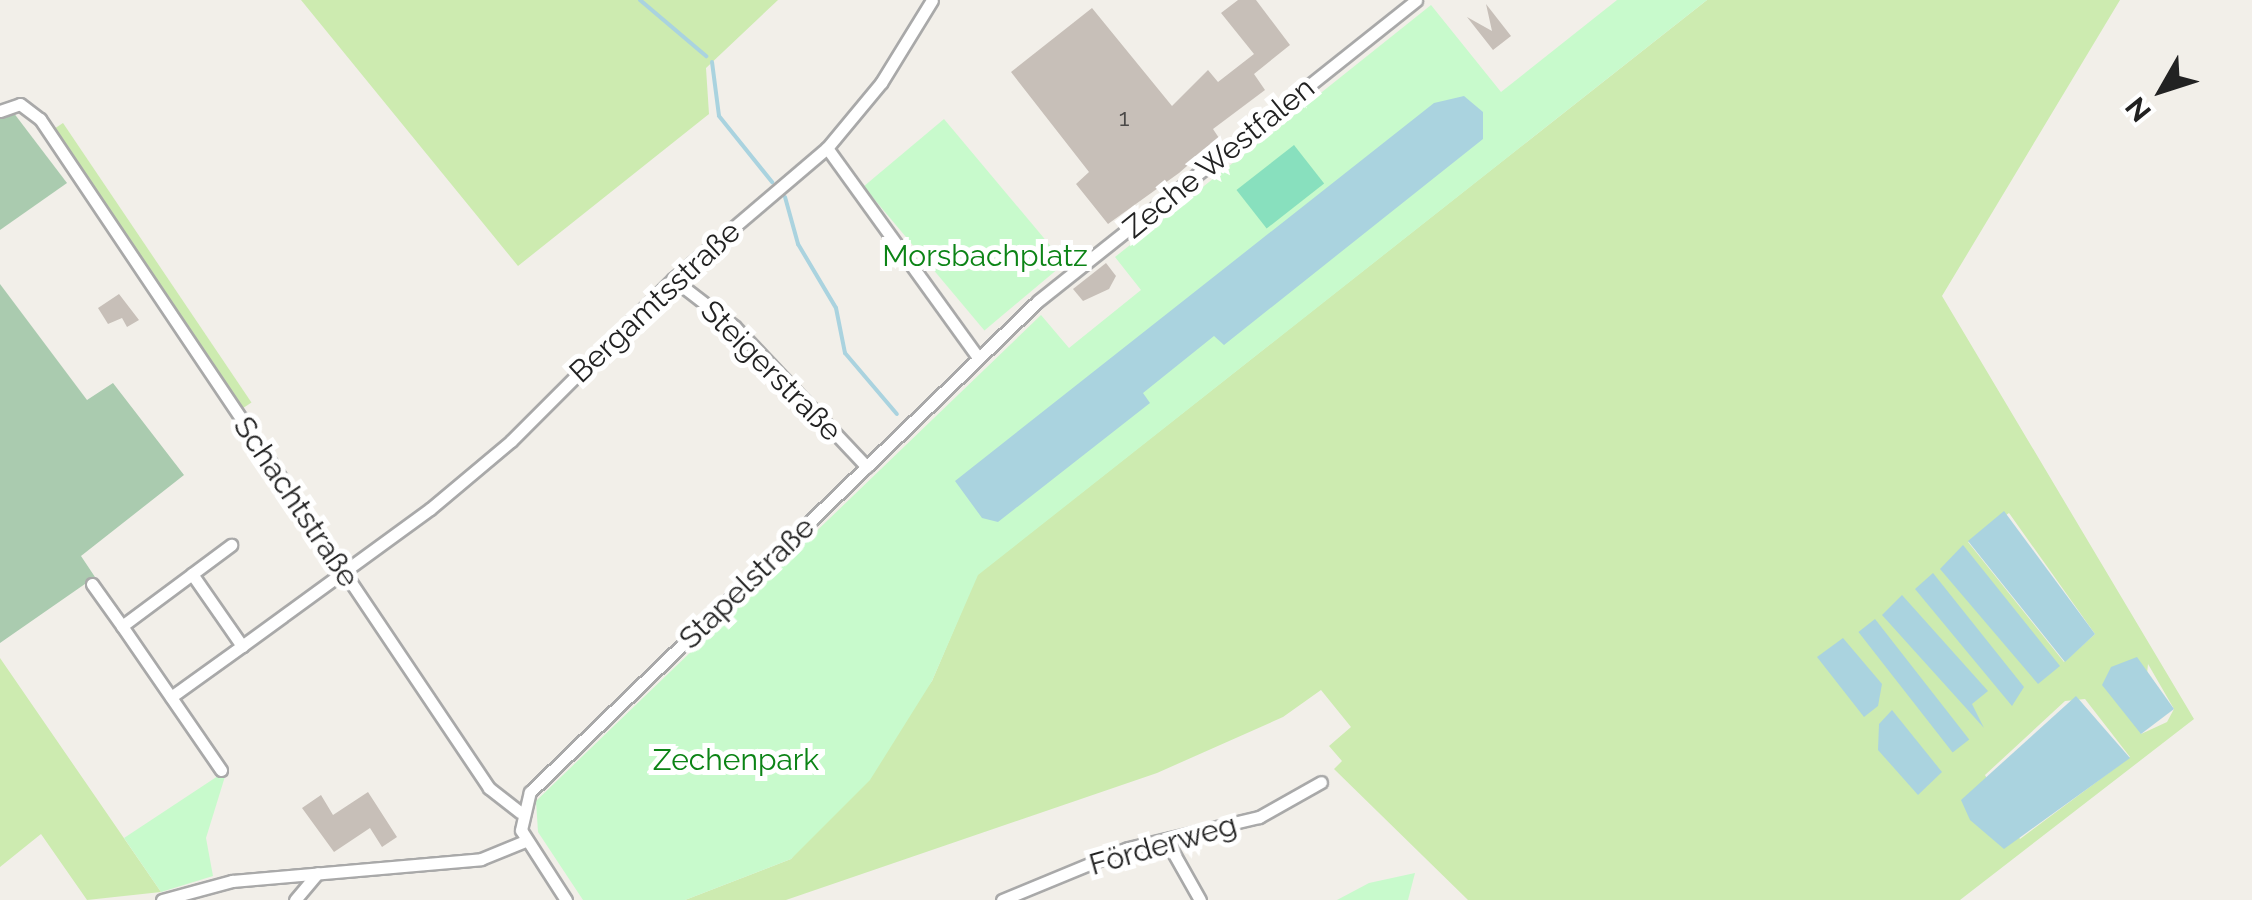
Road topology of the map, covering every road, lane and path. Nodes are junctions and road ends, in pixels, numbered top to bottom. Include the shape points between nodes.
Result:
1 (932, 0) edge
2 (1416, 0) edge
3 (0, 111) edge
4 (826, 148) junction
5 (673, 279) junction
6 (978, 357) junction
7 (867, 467) junction
8 (231, 545) dead end
9 (192, 574) junction
10 (345, 574) junction
11 (92, 584) dead end
12 (122, 626) junction
13 (242, 646) junction
14 (171, 697) junction
15 (221, 770) dead end
16 (1321, 782) dead end
17 (520, 812) junction
18 (525, 842) junction
19 (1170, 844) junction
20 (319, 872) junction
21 (162, 900) edge
22 (295, 900) edge
23 (566, 900) edge
24 (1002, 900) edge
25 (1200, 900) edge

1 - 4 street, Bergamtsstraße via 881,83
2 - 6 street, Zeche Westfalen
3 - 10 street, Schachtstraße via 20,104 40,119
4 - 5 street, Bergamtsstraße
4 - 6 street
5 - 7 street, Steigerstraße via 736,326
5 - 10 street, Bergamtsstraße via 510,441
6 - 7 street, Stapelstraße
7 - 17 street, Stapelstraße via 530,792
8 - 9 street
9 - 12 street
9 - 13 street
10 - 13 street, Bergamtsstraße
10 - 17 street, Schachtstraße via 489,788
11 - 12 street
12 - 14 street
13 - 14 street, Bergamtsstraße
14 - 15 street
16 - 19 street, Förderweg via 1259,817
17 - 18 street
18 - 20 street via 481,859
18 - 23 street
19 - 24 street, Förderweg via 1128,848
19 - 25 street
20 - 21 street via 232,881
20 - 22 street

